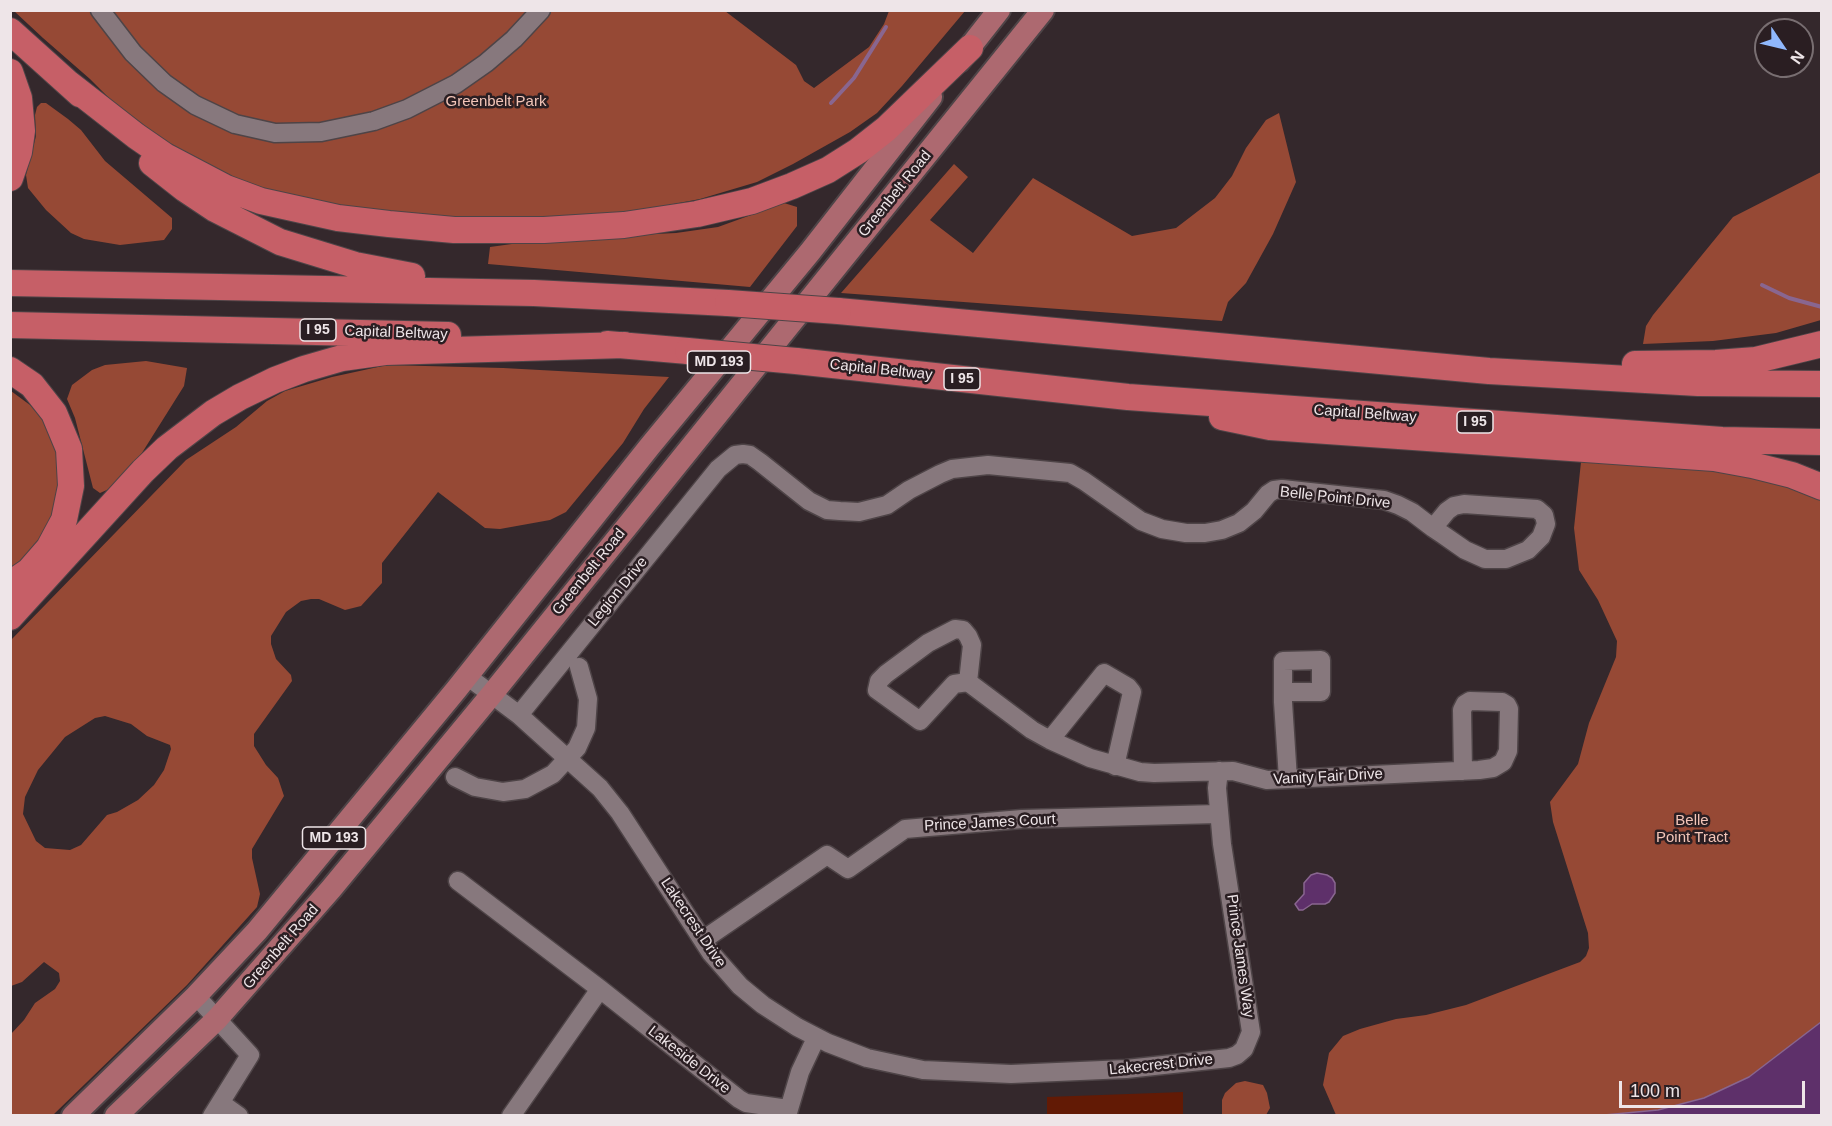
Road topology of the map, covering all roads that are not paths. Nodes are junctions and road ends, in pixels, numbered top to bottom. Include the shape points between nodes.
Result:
1 (100, 10) edge
2 (541, 10) edge
3 (999, 10) edge
4 (1043, 10) edge
5 (10, 31) edge
6 (970, 48) junction
7 (10, 72) edge
8 (68, 83) junction
9 (10, 178) edge
10 (10, 283) edge
11 (534, 293) junction
12 (10, 325) edge
13 (1821, 344) edge
14 (625, 345) junction
15 (1355, 360) junction
16 (10, 370) edge
17 (1821, 384) edge
18 (1128, 397) junction
19 (1821, 442) edge
20 (718, 468) joint
21 (1821, 487) edge
22 (1433, 528) junction
23 (10, 584) edge
24 (10, 617) edge
25 (579, 667) dead end
26 (467, 676) junction
27 (968, 682) junction
28 (1283, 692) junction
29 (492, 694) junction
30 (519, 715) junction
31 (1050, 740) junction
32 (569, 758) junction
33 (1115, 766) junction
34 (1219, 771) junction
35 (1463, 771) dead end
36 (455, 777) dead end
37 (1288, 779) junction
38 (1218, 814) junction
39 (458, 881) dead end
40 (703, 940) junction
41 (600, 989) junction
42 (196, 996) junction
43 (217, 1019) junction
44 (816, 1038) junction
45 (1229, 1058) joint
46 (173, 1063) junction
47 (216, 1109) edge
48 (787, 1112) edge
49 (73, 1116) edge
50 (116, 1116) edge
51 (134, 1116) edge
52 (239, 1116) edge
53 (510, 1116) edge

1 - 2 street via 133,53 164,83 195,105 235,124 274,133 321,132 374,121 407,109 456,84 486,63
3 - 6 main road, Greenbelt Road / MD 193
4 - 29 main road, Greenbelt Road / MD 193
5 - 8 highway
6 - 8 highway via 858,151 792,186 752,201 697,214 624,225 544,230 454,230 389,224 338,218 261,201 226,188 165,156
6 - 26 main road, Greenbelt Road / MD 193
7 - 9 highway via 19,99 22,131 20,152
8 - 11 highway via 129,143 185,189 270,237 381,271
10 - 11 highway
11 - 15 highway, bridge via 838,311
12 - 14 highway, Capital Beltway / I 95 via 359,331
13 - 15 highway via 1756,360 1716,363
14 - 18 highway, Capital Beltway / I 95, bridge
14 - 24 highway via 385,352 342,358 275,380 213,413 167,448
15 - 17 highway via 1698,383
16 - 23 highway via 32,385 54,413 69,449 71,468 69,503 57,535 40,560
18 - 19 highway, Capital Beltway / I 95 via 1722,440
18 - 21 highway via 1270,427 1714,458 1792,475
20 - 22 street, Belle Point Drive via 735,455 750,455 809,501 827,510 859,512 887,505 952,469 988,465 1070,473 1141,521 1186,533 1214,531 1239,523 1268,494 1282,489 1384,500 1412,512
20 - 30 street, Legion Drive
22 - 22 street, Belle Point Drive via 1474,556 1496,560 1528,550 1541,537 1546,524 1537,509 1464,504 1454,506
25 - 32 street via 587,689 588,714 582,739
26 - 29 street, Lakecrest Drive
26 - 42 main road, Greenbelt Road / MD 193 via 257,931
27 - 27 street via 972,645 966,633 955,629 928,643 886,674 877,690 920,721 954,684
27 - 31 street, Vanity Fair Drive
28 - 28 street via 1282,661 1321,660 1321,692
28 - 37 street
29 - 30 street, Lakecrest Drive
29 - 43 main road, Greenbelt Road / MD 193 via 319,904
30 - 32 street, Lakecrest Drive
31 - 33 street, Vanity Fair Drive
31 - 33 street via 1104,673 1132,692
32 - 36 street via 547,779 525,789 488,790
32 - 40 street, Lakecrest Drive via 620,813
33 - 34 street, Vanity Fair Drive via 1154,773
34 - 37 street, Vanity Fair Drive via 1267,780
34 - 38 street
35 - 37 street, Vanity Fair Drive
38 - 40 street, Prince James Court via 1022,819 905,829 848,869 827,855
38 - 45 street, Prince James Way via 1251,1032 1245,1049
39 - 41 street, Lakeside Drive
40 - 44 street, Lakecrest Drive via 740,986
41 - 48 street, Lakeside Drive via 741,1101
41 - 53 street
42 - 43 street
42 - 49 main road, Greenbelt Road / MD 193
43 - 46 main road, Greenbelt Road / MD 193
43 - 47 street via 250,1055
44 - 45 street, Lakecrest Drive via 885,1063 961,1073 1061,1073
44 - 48 street, Lakeside Drive
46 - 50 main road, Greenbelt Road / MD 193
46 - 51 main road
47 - 52 street

